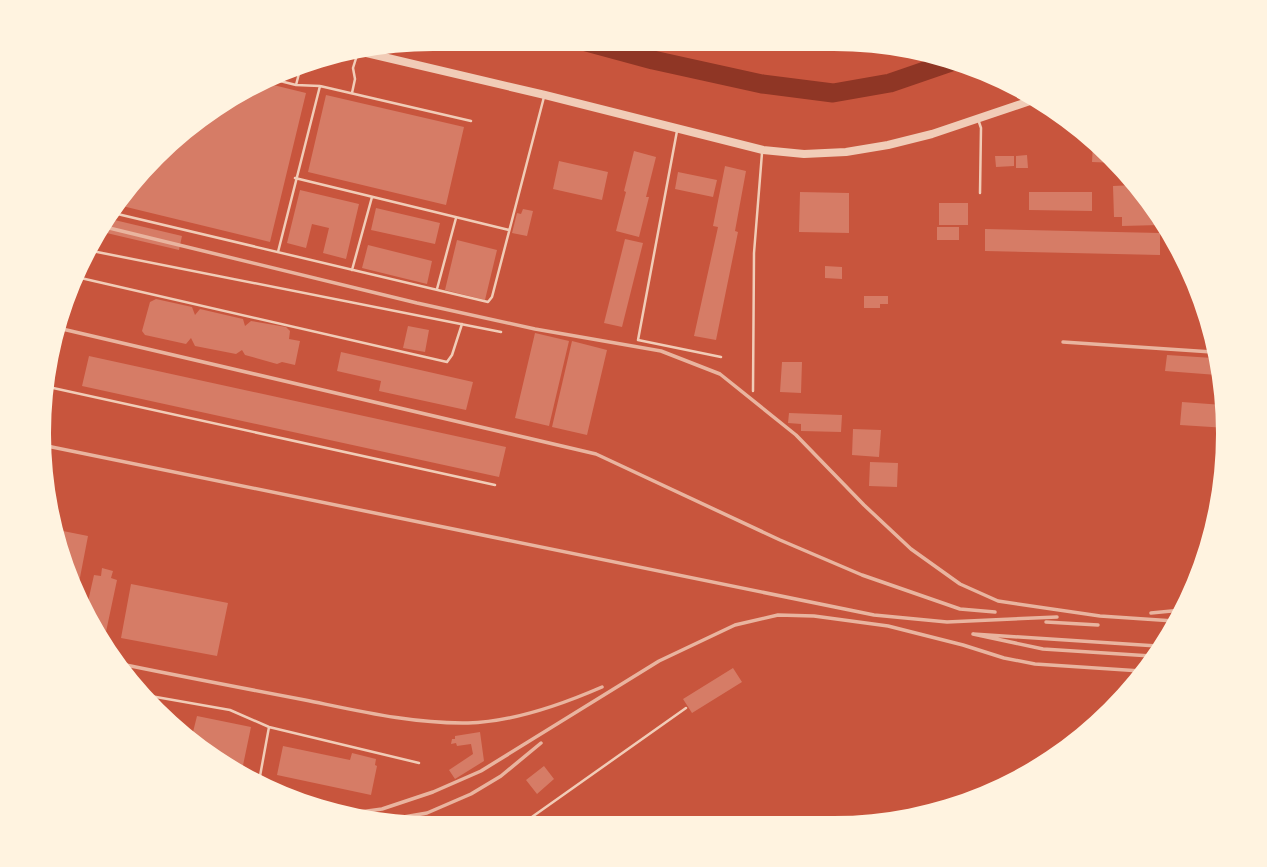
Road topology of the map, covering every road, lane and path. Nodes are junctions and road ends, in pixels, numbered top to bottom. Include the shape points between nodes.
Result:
1 (376, 55) edge
2 (356, 59) edge
3 (298, 76) edge
4 (283, 82) edge
5 (296, 85) junction
6 (320, 86) junction
7 (352, 93) junction
8 (545, 95) junction
9 (1026, 103) edge
10 (978, 119) junction
11 (471, 121) dead end
12 (678, 128) junction
13 (763, 150) junction
14 (295, 178) junction
15 (980, 193) dead end
16 (372, 197) junction
17 (120, 215) edge
18 (456, 217) junction
19 (509, 230) junction
20 (97, 252) edge
21 (278, 252) junction
22 (352, 270) junction
23 (84, 279) edge
24 (437, 289) junction
25 (462, 324) junction
26 (501, 332) dead end
27 (721, 358) dead end
28 (54, 388) edge
29 (753, 391) dead end
30 (495, 485) dead end
31 (156, 697) edge
32 (686, 708) dead end
33 (270, 727) junction
34 (419, 763) dead end
35 (260, 775) edge
36 (533, 816) edge

1 - 8 street
2 - 7 lane
3 - 5 lane
4 - 5 lane
5 - 6 lane
6 - 7 lane
6 - 14 lane
7 - 11 lane
8 - 12 street
8 - 19 lane
9 - 10 street
10 - 13 street via 846,152 804,155
10 - 15 lane
12 - 13 street
12 - 27 lane via 638,340
13 - 29 lane via 754,253
14 - 16 lane
14 - 21 lane
16 - 18 lane
16 - 22 lane
17 - 21 lane
18 - 19 lane
18 - 24 lane
19 - 24 lane via 490,300
20 - 25 lane
21 - 22 lane
22 - 24 lane
23 - 25 lane via 447,362
25 - 26 lane
28 - 30 lane
31 - 33 lane via 230,710
32 - 36 lane
33 - 34 lane
33 - 35 lane

